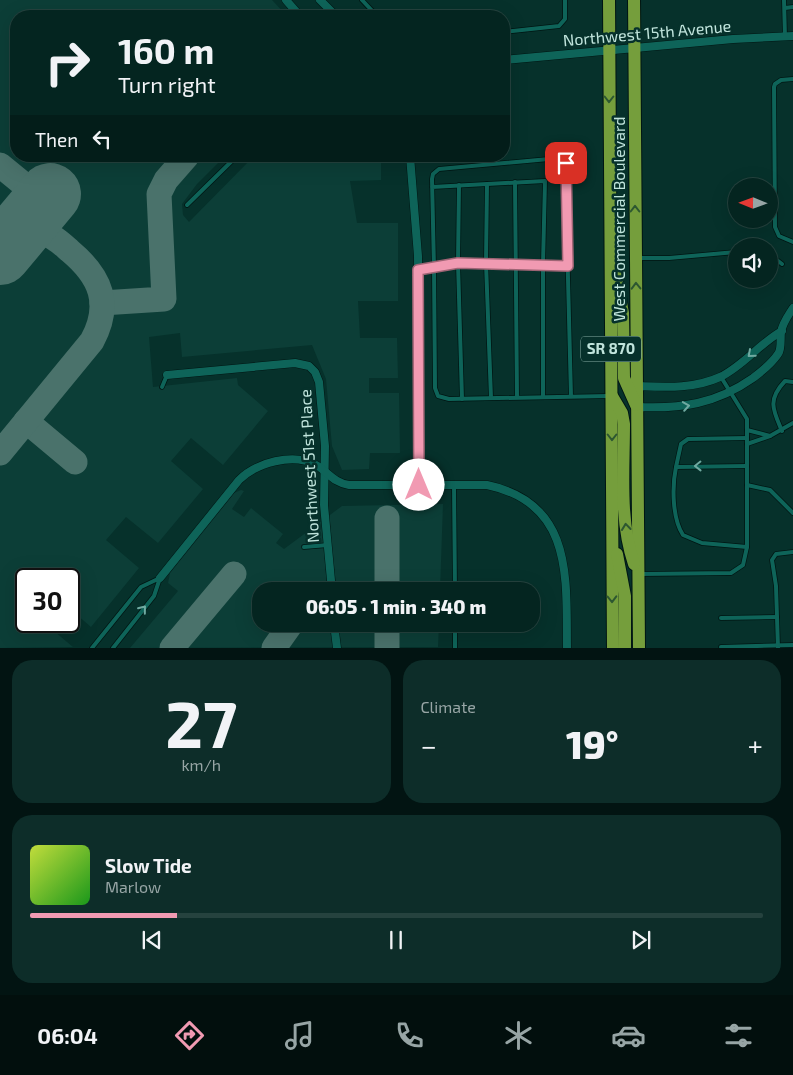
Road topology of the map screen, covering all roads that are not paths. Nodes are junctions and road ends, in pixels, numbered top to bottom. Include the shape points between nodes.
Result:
1 (286, 0) edge
2 (320, 0) edge
3 (362, 0) edge
4 (565, 0) edge
5 (609, 0) edge
6 (634, 0) edge
7 (784, 0) edge
8 (793, 7) edge
9 (784, 8) junction
10 (295, 10) edge
11 (330, 10) edge
12 (371, 10) edge
13 (510, 31) edge
14 (789, 36) edge
15 (634, 48) junction
16 (609, 50) junction
17 (510, 59) edge
18 (793, 79) edge
19 (231, 162) edge
20 (410, 162) edge
21 (515, 182) junction
22 (487, 184) junction
23 (459, 185) junction
24 (432, 187) junction
25 (187, 205) dead end
26 (793, 242) edge
27 (728, 253) edge
28 (610, 254) junction
29 (636, 258) junction
30 (778, 261) edge
31 (458, 263) junction
32 (486, 263) junction
33 (514, 264) junction
34 (542, 264) junction
35 (782, 264) dead end
36 (568, 266) junction
37 (434, 268) junction
38 (418, 270) junction
39 (793, 308) edge
40 (782, 331) junction
41 (167, 375) joint
42 (721, 377) junction
43 (793, 382) edge
44 (637, 386) junction
45 (162, 387) dead end
46 (730, 392) junction
47 (571, 396) junction
48 (611, 396) junction
49 (517, 397) junction
50 (543, 397) junction
51 (462, 398) junction
52 (491, 398) junction
53 (637, 407) junction
54 (793, 423) edge
55 (747, 430) junction
56 (782, 431) junction
57 (770, 436) junction
58 (747, 438) junction
59 (747, 444) junction
60 (747, 466) junction
61 (676, 467) junction
62 (324, 471) junction
63 (419, 485) junction
64 (454, 485) junction
65 (747, 485) junction
66 (793, 512) edge
67 (612, 535) junction
68 (328, 545) junction
69 (304, 547) dead end
70 (746, 547) junction
71 (793, 552) edge
72 (638, 574) junction
73 (160, 578) junction
74 (331, 582) edge
75 (455, 582) edge
76 (777, 617) junction
77 (720, 618) dead end
78 (335, 632) edge
79 (455, 632) edge
80 (793, 645) edge
81 (778, 646) edge
82 (720, 647) edge
83 (92, 648) edge
84 (113, 648) edge
85 (336, 648) edge
86 (455, 648) edge
87 (567, 648) edge
88 (613, 648) edge
89 (625, 648) edge
90 (638, 648) edge

1 - 10 street
2 - 11 street
3 - 12 lane
4 - 13 lane via 565,19 559,26
5 - 16 highway, West Commercial Boulevard / SR 870
6 - 15 highway, West Commercial Boulevard / SR 870
7 - 9 lane
8 - 9 lane
9 - 14 lane
14 - 15 street, Northwest 15th Avenue
15 - 16 street, Northwest 15th Avenue
29 -> 15 highway, West Commercial Boulevard / SR 870
16 - 17 street, Northwest 15th Avenue
16 -> 28 highway, West Commercial Boulevard / SR 870
18 - 26 lane via 781,80 774,87 776,227 779,236
19 - 25 lane
20 - 38 street
21 - 22 lane
21 - 33 lane
21 - 34 lane via 545,181
22 - 23 lane
22 - 32 lane
23 - 24 lane
23 - 31 lane
24 - 36 lane via 433,174 439,169 563,159 566,163
24 - 37 lane
27 - 29 lane
28 - 48 highway, West Commercial Boulevard / SR 870
28 - 53 highway via 622,307 624,378
44 -> 29 highway, West Commercial Boulevard / SR 870
30 - 35 lane
31 - 32 lane
31 - 37 lane
31 - 51 lane
32 - 33 lane
32 - 52 lane
33 - 34 lane
33 - 49 lane
34 - 36 lane
34 - 50 lane
36 - 47 lane
37 - 38 lane
37 - 51 lane via 436,393 443,398
38 - 63 street
39 - 40 street
40 -> 42 street
40 - 46 street via 780,353 761,372
41 - 45 lane
41 - 62 street, Northwest 51st Place via 295,363 309,366 317,376 320,389
42 - 44 street via 683,387
42 - 46 lane
43 - 56 lane via 785,381 774,396 773,409
44 - 53 highway, West Commercial Boulevard / SR 870
53 -> 46 street via 685,407
46 - 55 lane via 747,419
47 - 48 lane
47 - 50 lane
48 -> 67 highway, West Commercial Boulevard / SR 870
72 -> 48 highway via 625,528 623,418
49 - 50 lane
49 - 52 lane
51 - 52 lane
53 - 72 highway, West Commercial Boulevard / SR 870
54 - 56 lane
55 - 57 lane
55 - 58 lane
56 - 57 lane
57 - 59 lane
58 - 59 lane
58 - 61 lane via 688,439 681,444
59 - 60 lane
60 -> 61 lane
60 - 65 lane
61 - 70 lane via 675,519 683,535 702,543
62 - 63 street via 346,485
62 - 68 street, Northwest 51st Place
62 - 73 street via 309,462 292,459 248,471
63 - 64 street
64 - 75 lane
64 - 87 street via 501,489 530,504 546,520 564,562
65 - 66 lane via 770,490
65 - 70 lane
67 -> 88 highway, West Commercial Boulevard / SR 870
67 - 89 highway via 625,596
68 - 69 lane
68 - 74 street, Northwest 51st Place
70 - 72 lane via 743,564 731,573
71 - 76 lane via 776,554 772,560
72 - 90 highway, West Commercial Boulevard / SR 870
73 - 83 lane via 141,587
84 -> 73 lane via 154,596
76 - 77 lane
76 - 81 lane
78 - 85 street
79 - 86 lane
80 - 81 lane
81 - 82 lane

